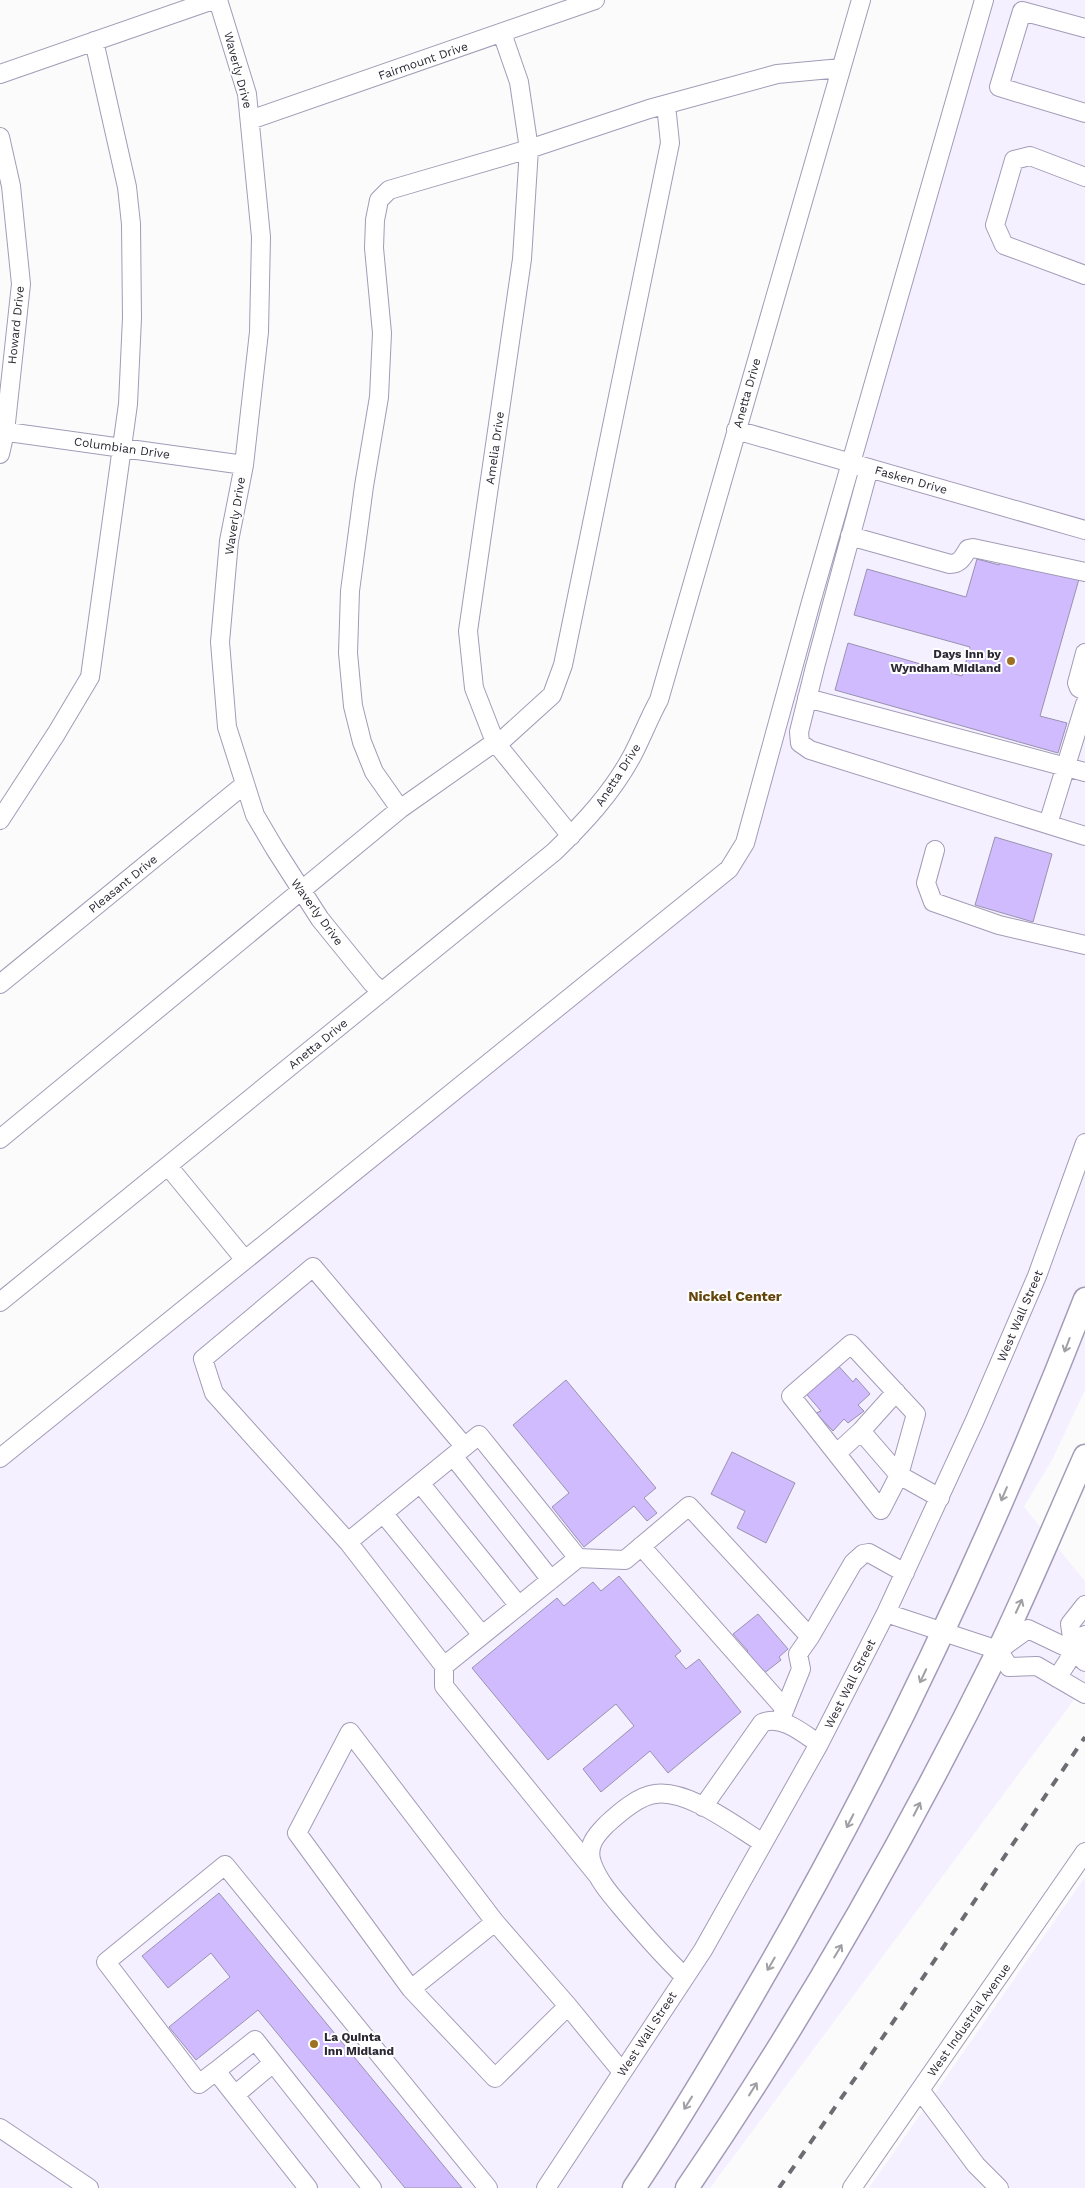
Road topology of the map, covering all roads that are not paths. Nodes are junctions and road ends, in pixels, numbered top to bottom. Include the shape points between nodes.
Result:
1 (213, 0) edge
2 (218, 0) edge
3 (594, 0) edge
4 (861, 0) edge
5 (984, 0) edge
6 (1085, 28) edge
7 (502, 33) junction
8 (94, 41) junction
9 (841, 68) junction
10 (0, 74) edge
11 (666, 105) junction
12 (1085, 113) edge
13 (250, 120) junction
14 (0, 137) edge
15 (529, 149) junction
16 (1085, 177) edge
17 (1085, 277) edge
18 (736, 430) junction
19 (2, 432) edge
20 (121, 448) junction
21 (0, 454) edge
22 (244, 465) junction
23 (861, 466) junction
24 (1085, 530) edge
25 (850, 536) junction
26 (1085, 572) edge
27 (1085, 652) edge
28 (1085, 691) edge
29 (807, 698) junction
30 (1085, 704) edge
31 (497, 743) junction
32 (1065, 768) junction
33 (1085, 772) edge
34 (246, 784) junction
35 (400, 809) junction
36 (0, 820) edge
37 (1048, 824) junction
38 (571, 836) junction
39 (1085, 836) edge
40 (935, 850) dead end
41 (301, 890) junction
42 (1085, 945) edge
43 (0, 984) edge
44 (382, 992) junction
45 (0, 1139) edge
46 (1085, 1143) edge
47 (168, 1166) junction
48 (245, 1260) junction
49 (1085, 1300) edge
50 (0, 1302) edge
51 (896, 1392) junction
52 (861, 1431) junction
53 (459, 1451) junction
54 (836, 1453) junction
55 (1085, 1456) edge
56 (0, 1458) edge
57 (899, 1475) junction
58 (420, 1483) junction
59 (940, 1498) junction
60 (383, 1513) junction
61 (348, 1542) junction
62 (641, 1546) junction
63 (578, 1558) junction
64 (905, 1573) junction
65 (551, 1580) junction
66 (1085, 1605) edge
67 (519, 1606) junction
68 (886, 1613) junction
69 (944, 1632) junction
70 (482, 1635) junction
71 (1085, 1635) edge
72 (810, 1637) junction
73 (998, 1650) junction
74 (1079, 1656) edge
75 (444, 1666) junction
76 (1057, 1678) junction
77 (1085, 1694) edge
78 (782, 1715) junction
79 (819, 1744) junction
80 (703, 1807) junction
81 (763, 1843) junction
82 (1085, 1852) edge
83 (598, 1876) junction
84 (495, 1922) junction
85 (685, 1977) junction
86 (411, 1989) junction
87 (568, 2006) junction
88 (273, 2063) junction
89 (216, 2072) junction
90 (622, 2072) junction
91 (920, 2090) junction
92 (235, 2095) junction
93 (0, 2128) edge
94 (89, 2188) edge
95 (308, 2188) edge
96 (372, 2188) edge
97 (488, 2188) edge
98 (546, 2188) edge
99 (634, 2188) edge
100 (687, 2188) edge
101 (852, 2188) edge
102 (999, 2188) edge

1 - 8 street
2 - 13 street, Waverly Drive via 247,94
3 - 7 street, Fairmount Drive
4 - 9 street, Anetta Drive
5 - 23 street
6 - 12 street via 1022,11 999,87
7 - 13 street, Fairmount Drive
7 - 15 street, Amelia Drive via 518,82
8 - 10 street
8 - 20 street via 131,224 132,318 128,404
9 - 11 street via 777,74
9 - 18 street, Anetta Drive
11 - 15 street
11 - 31 street via 670,143 563,665 552,695
13 - 22 street, Waverly Drive via 261,237 259,332
14 - 19 street, Howard Drive via 11,186 21,284
15 - 31 street, Amelia Drive via 522,259 468,631 474,688
15 - 35 street via 389,190 379,200 375,220 374,248 382,333 379,397 350,592 348,653 353,706 362,742 374,772
16 - 17 street via 1030,156 1014,160 995,225 1004,245
18 - 23 street, Fasken Drive
18 - 38 street, Anetta Drive via 659,700 621,774
19 - 20 street, Columbian Drive
19 - 21 street, Howard Drive
20 - 22 street, Columbian Drive
20 - 36 street via 90,677
22 - 34 street, Waverly Drive via 230,541 220,642 227,727
23 - 24 street, Fasken Drive
23 - 25 street
23 - 48 street via 811,602 745,843 729,869
25 - 26 street via 950,564 961,561 968,549 973,548
25 - 29 street
27 - 28 street via 1078,683 1078,688
29 - 32 street
29 - 37 street via 799,732 800,744 810,750
30 - 32 street
31 - 35 street
31 - 38 street, Amelia Drive
32 - 33 street
32 - 37 street
34 - 41 street, Waverly Drive via 256,815
34 - 43 street, Pleasant Drive
35 - 41 street
37 - 39 street
38 - 44 street, Anetta Drive
40 - 42 street via 926,883 933,902 999,925
41 - 44 street, Waverly Drive via 320,919
41 - 45 street
44 - 47 street, Anetta Drive
46 - 59 street, West Wall Street via 1037,1276
47 - 48 street
47 - 50 street, Anetta Drive
48 - 56 street
49 -> 69 main road
51 - 52 street
51 - 54 street via 851,1344 791,1396
51 - 57 street via 916,1414
52 - 54 street
52 - 57 street
53 - 58 street
53 - 61 street via 313,1267 203,1359 214,1393
53 - 63 street via 478,1434
53 - 65 street
54 - 57 street via 881,1510
73 -> 55 main road
57 - 59 street
58 - 60 street
58 - 67 street
59 - 64 street, West Wall Street
60 - 61 street
60 - 70 street
61 - 75 street
62 - 63 street via 625,1560
62 - 72 street via 689,1506
62 - 78 street
63 - 65 street
64 - 68 street, West Wall Street
64 - 72 street via 869,1553 863,1554 853,1563
65 - 67 street
66 - 74 street via 1070,1624
67 - 70 street
68 - 69 street
68 - 79 street, West Wall Street
69 - 73 street
69 -> 99 main road via 838,1844 784,1941 722,2048
70 - 75 street
71 - 74 street
72 - 78 street via 798,1654 801,1669
73 - 74 street via 1028,1629
73 - 76 street via 1009,1666 1036,1666
100 -> 73 main road via 739,2112 843,1943 913,1817
74 - 76 street
75 - 83 street via 444,1686
76 - 77 street
78 - 79 street
78 - 80 street via 762,1723
79 - 81 street, West Wall Street
80 - 81 street
80 - 83 street via 670,1794 653,1794 639,1800 594,1837 591,1862
81 - 85 street, West Wall Street
82 - 91 street, West Industrial Avenue
83 - 85 street via 655,1949
84 - 86 street
84 - 86 street via 350,1732 297,1833
84 - 87 street
85 - 90 street, West Wall Street
86 - 87 street via 495,2078
87 - 90 street
88 - 89 street via 255,2040
88 - 92 street
88 - 96 street
89 - 92 street
89 - 97 street via 200,2084 106,1962 225,1865
90 - 98 street, West Wall Street
91 - 101 street, West Industrial Avenue
91 - 102 street via 976,2166
92 - 95 street
93 - 94 street

